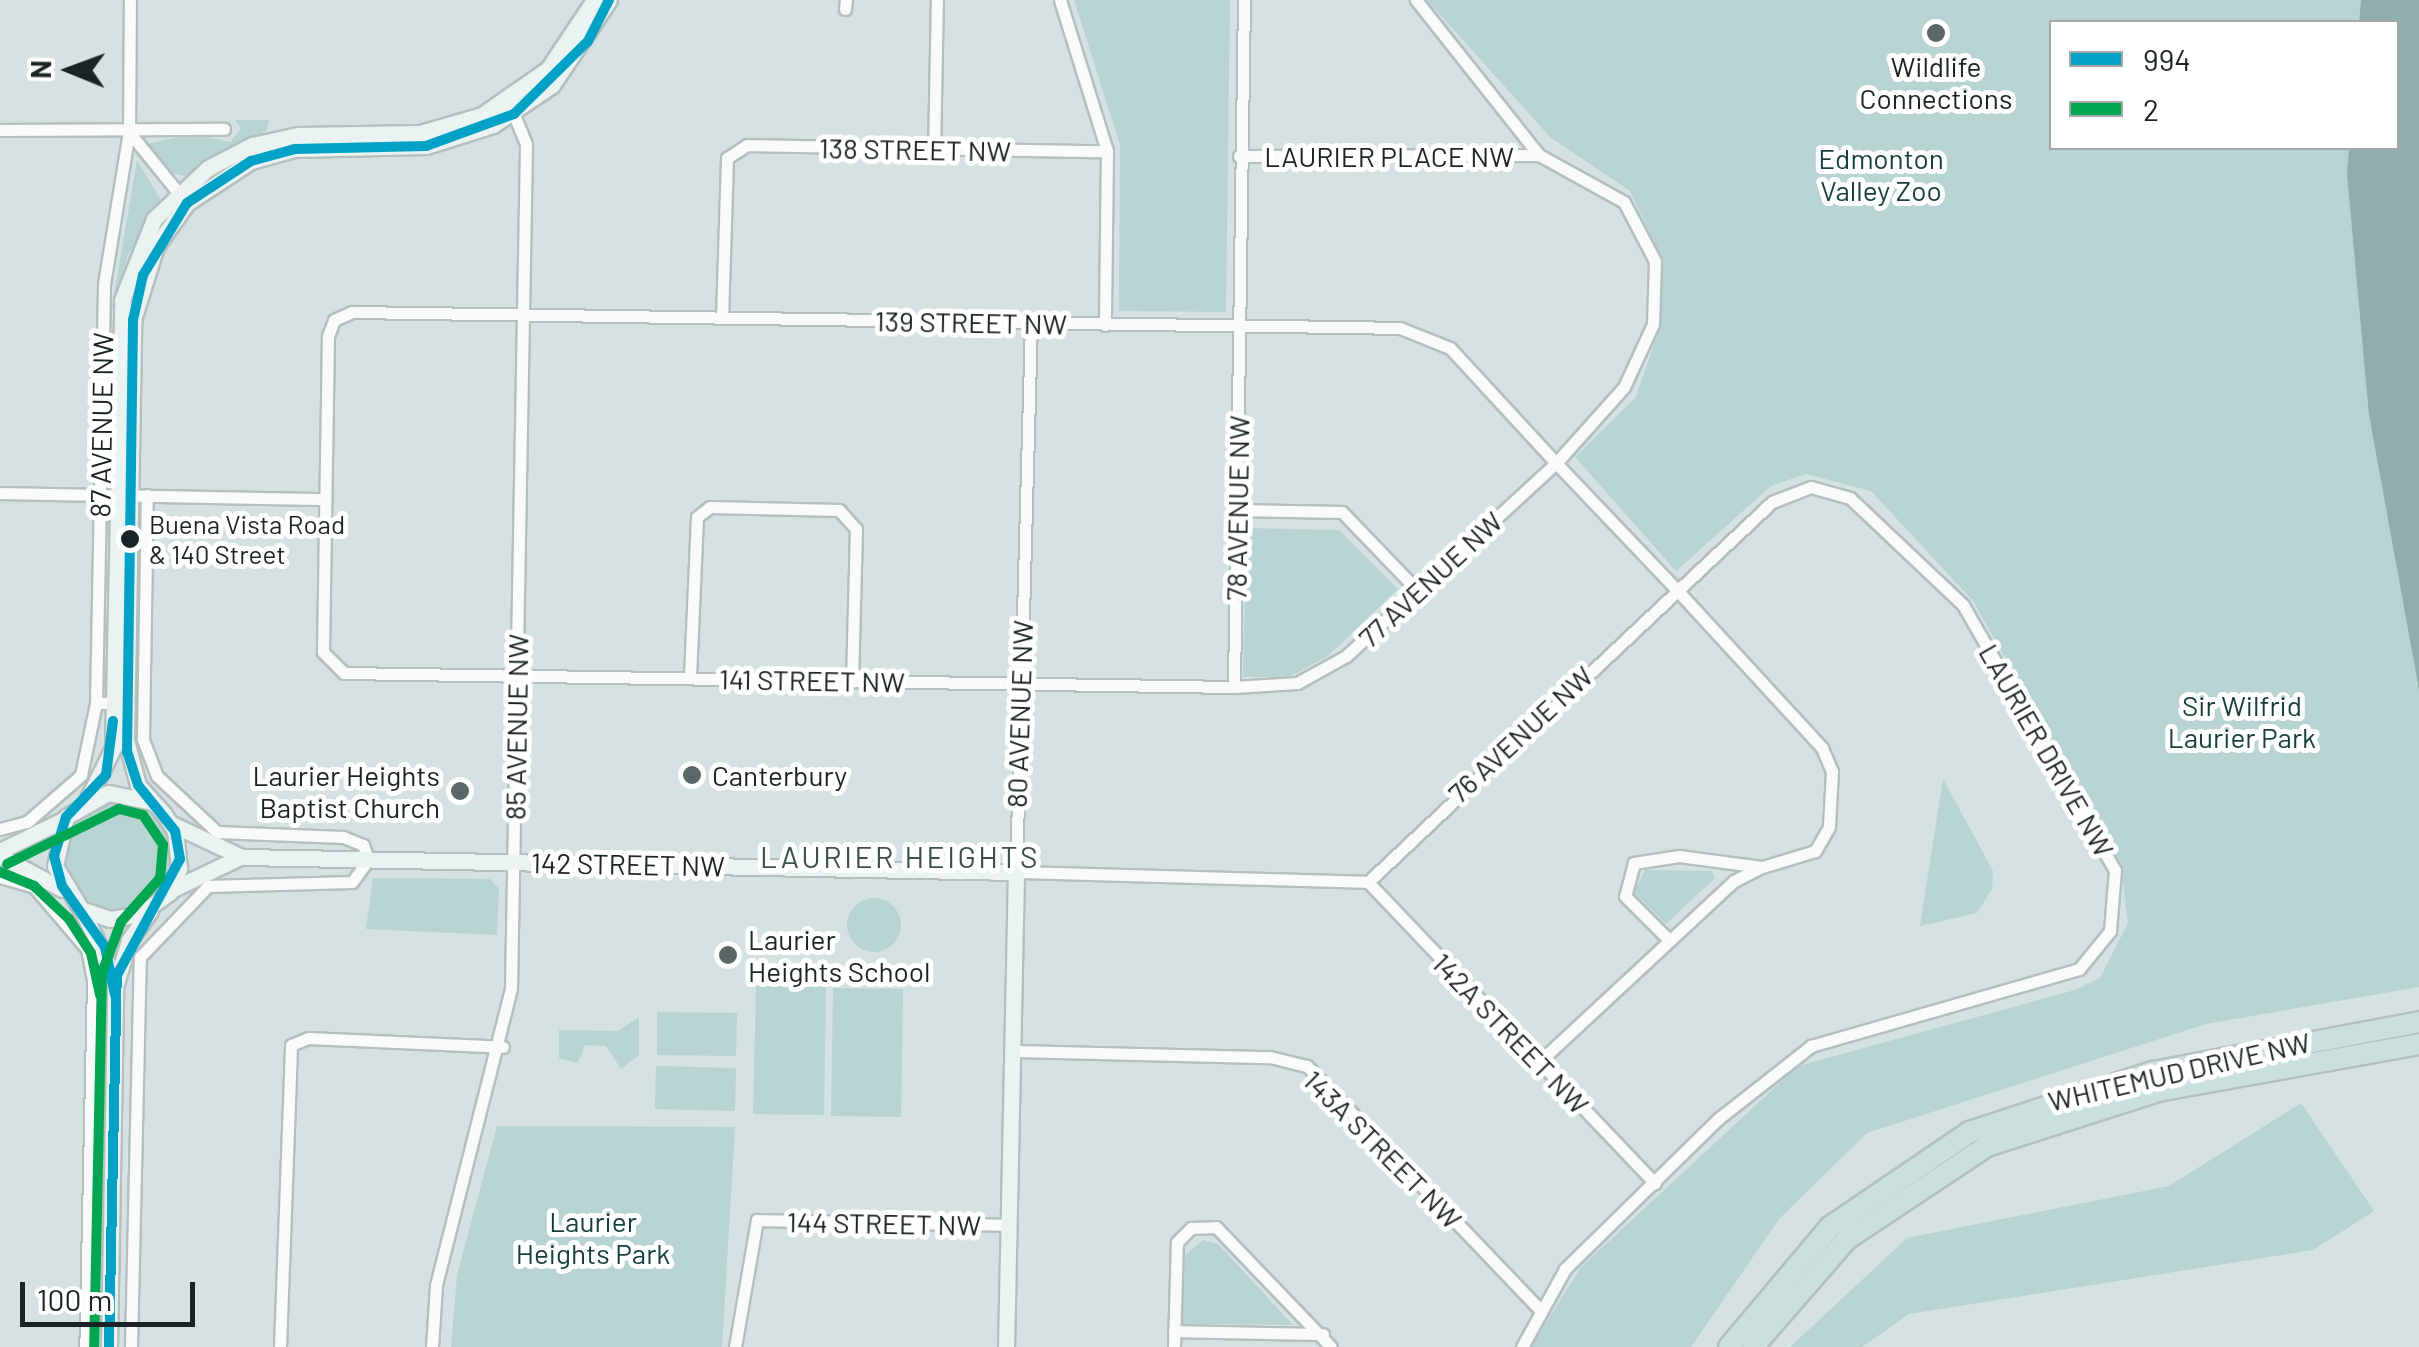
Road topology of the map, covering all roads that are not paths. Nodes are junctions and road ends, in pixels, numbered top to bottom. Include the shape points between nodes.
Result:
1 (130, 0) edge
2 (594, 0) edge
3 (609, 0) edge
4 (937, 0) edge
5 (1060, 0) edge
6 (1244, 0) edge
7 (1416, 0) edge
8 (511, 108) junction
9 (224, 129) dead end
10 (0, 130) edge
11 (129, 132) junction
12 (934, 152) junction
13 (1107, 152) junction
14 (1239, 156) junction
15 (1539, 156) junction
16 (182, 197) junction
17 (523, 315) junction
18 (722, 318) junction
19 (1031, 322) junction
20 (1105, 325) junction
21 (1240, 329) junction
22 (1556, 463) junction
23 (0, 493) edge
24 (99, 494) junction
25 (131, 494) junction
26 (325, 498) junction
27 (1237, 510) junction
28 (1676, 589) junction
29 (1419, 592) junction
30 (518, 676) junction
31 (690, 677) junction
32 (852, 682) junction
33 (1297, 684) joint
34 (1020, 685) junction
35 (1234, 687) junction
36 (96, 703) junction
37 (113, 703) junction
38 (81, 803) junction
39 (158, 808) junction
40 (66, 817) junction
41 (0, 828) edge
42 (0, 854) edge
43 (242, 858) junction
44 (368, 860) junction
45 (514, 862) junction
46 (1762, 867) junction
47 (1016, 872) junction
48 (0, 877) edge
49 (1368, 882) junction
50 (170, 892) junction
51 (68, 895) junction
52 (157, 905) junction
53 (81, 909) junction
54 (1668, 939) junction
55 (115, 1000) junction
56 (137, 1000) junction
57 (2419, 1022) edge
58 (2390, 1037) junction
59 (2419, 1044) edge
60 (503, 1047) junction
61 (1016, 1051) junction
62 (1539, 1062) junction
63 (1654, 1183) junction
64 (1010, 1225) junction
65 (1538, 1308) junction
66 (1174, 1331) junction
67 (1322, 1334) junction
68 (86, 1347) edge
69 (109, 1347) edge
70 (132, 1347) edge
71 (280, 1347) edge
72 (432, 1347) edge
73 (735, 1347) edge
74 (1006, 1347) edge
75 (1174, 1347) edge
76 (1330, 1347) edge
77 (1522, 1347) edge
78 (1729, 1347) edge
79 (1753, 1347) edge

1 - 11 street, 87 AVENUE NW
2 - 8 street via 562,54
3 - 8 street via 588,41
4 - 12 street
5 - 13 street
6 - 14 street, LAURIER PLACE NW
7 - 15 street, LAURIER PLACE NW
8 - 16 street via 426,146 275,154
8 - 17 street, 85 AVENUE NW via 526,144
9 - 11 street
10 - 11 street
11 - 16 street
11 - 24 street, 87 AVENUE NW via 104,284
12 - 13 street, 138 STREET NW
12 - 18 street, 138 STREET NW via 747,144 727,158
13 - 20 street
14 - 15 street, LAURIER PLACE NW
14 - 21 street, LAURIER PLACE NW
15 - 22 street, LAURIER PLACE NW via 1624,202 1654,261 1653,324 1624,387
16 - 25 street via 135,305
17 - 18 street, 139 STREET NW
17 - 26 street, 139 STREET NW via 352,312 334,320
17 - 30 street, 85 AVENUE NW
18 - 19 street, 139 STREET NW
19 - 20 street, 139 STREET NW
19 - 34 street, 80 AVENUE NW
20 - 21 street, 139 STREET NW
21 - 22 street, 139 STREET NW via 1400,328 1450,348
21 - 27 street, 78 AVENUE NW
22 - 28 street
22 - 29 street, 77 AVENUE NW
23 - 24 street
24 - 25 street
24 - 36 street, 87 AVENUE NW
25 - 26 street
25 - 37 street
25 - 39 street via 127,752
25 - 44 street via 143,739 162,784 208,827 343,837 363,845
26 - 30 street, 141 STREET NW via 328,665
27 - 29 street via 1342,512
27 - 35 street, 78 AVENUE NW
28 - 46 street via 1822,748 1832,771 1830,827 1815,851
28 - 49 street, 76 AVENUE NW
28 - 63 street, LAURIER DRIVE NW via 1772,502 1811,487 1850,498 1964,605 2115,870 2117,900 2110,932 2078,970 1811,1046
29 - 33 street, 77 AVENUE NW
30 - 31 street, 141 STREET NW
30 - 45 street, 85 AVENUE NW
31 - 32 street, 141 STREET NW
31 - 32 street via 697,517 710,508 851,518
32 - 34 street, 141 STREET NW
33 - 35 street, 141 STREET NW
34 - 35 street, 141 STREET NW
34 - 47 street, 80 AVENUE NW
36 - 37 street
36 - 41 street via 81,775 27,822
37 - 38 street via 109,766
38 - 39 street via 117,793
38 - 40 street
39 - 43 street, 142 STREET NW via 199,844
39 - 50 street via 180,850
40 - 42 street
40 - 51 street via 54,856
42 - 51 street
43 - 44 street, 142 STREET NW
43 - 50 street, 142 STREET NW
44 - 45 street, 142 STREET NW
44 - 56 street via 352,882 208,886 144,947
45 - 47 street, 142 STREET NW
45 - 60 street, 85 AVENUE NW
46 - 54 street
46 - 54 street via 1679,856 1634,863 1625,896
47 - 49 street, 142 STREET NW
47 - 61 street, 80 AVENUE NW
48 - 68 street via 34,888 87,949 94,980
49 - 62 street, 142A STREET NW
50 - 52 street
51 - 53 street
52 - 53 street via 121,919
52 - 55 street via 124,952
53 - 55 street via 105,947
54 - 62 street
55 - 56 street
55 - 69 street
56 - 70 street
57 - 58 highway, WHITEMUD DRIVE NW
58 - 59 highway, WHITEMUD DRIVE NW
58 - 78 highway, WHITEMUD DRIVE NW via 2139,1075 1970,1132 1830,1227
58 - 79 highway, WHITEMUD DRIVE NW via 2158,1091 1988,1146 1847,1239
60 - 71 street via 308,1038 291,1045
60 - 72 street, 85 AVENUE NW via 436,1285
61 - 64 street, 80 AVENUE NW
61 - 65 street, 143A STREET NW via 1270,1057 1306,1066
62 - 63 street, 142A STREET NW
63 - 65 street, LAURIER DRIVE NW
64 - 73 street, 144 STREET NW via 758,1220
64 - 74 street, 80 AVENUE NW
65 - 77 street, LAURIER DRIVE NW
66 - 67 street
66 - 67 street via 1178,1242 1191,1228 1234,1238
66 - 75 street
67 - 76 street

